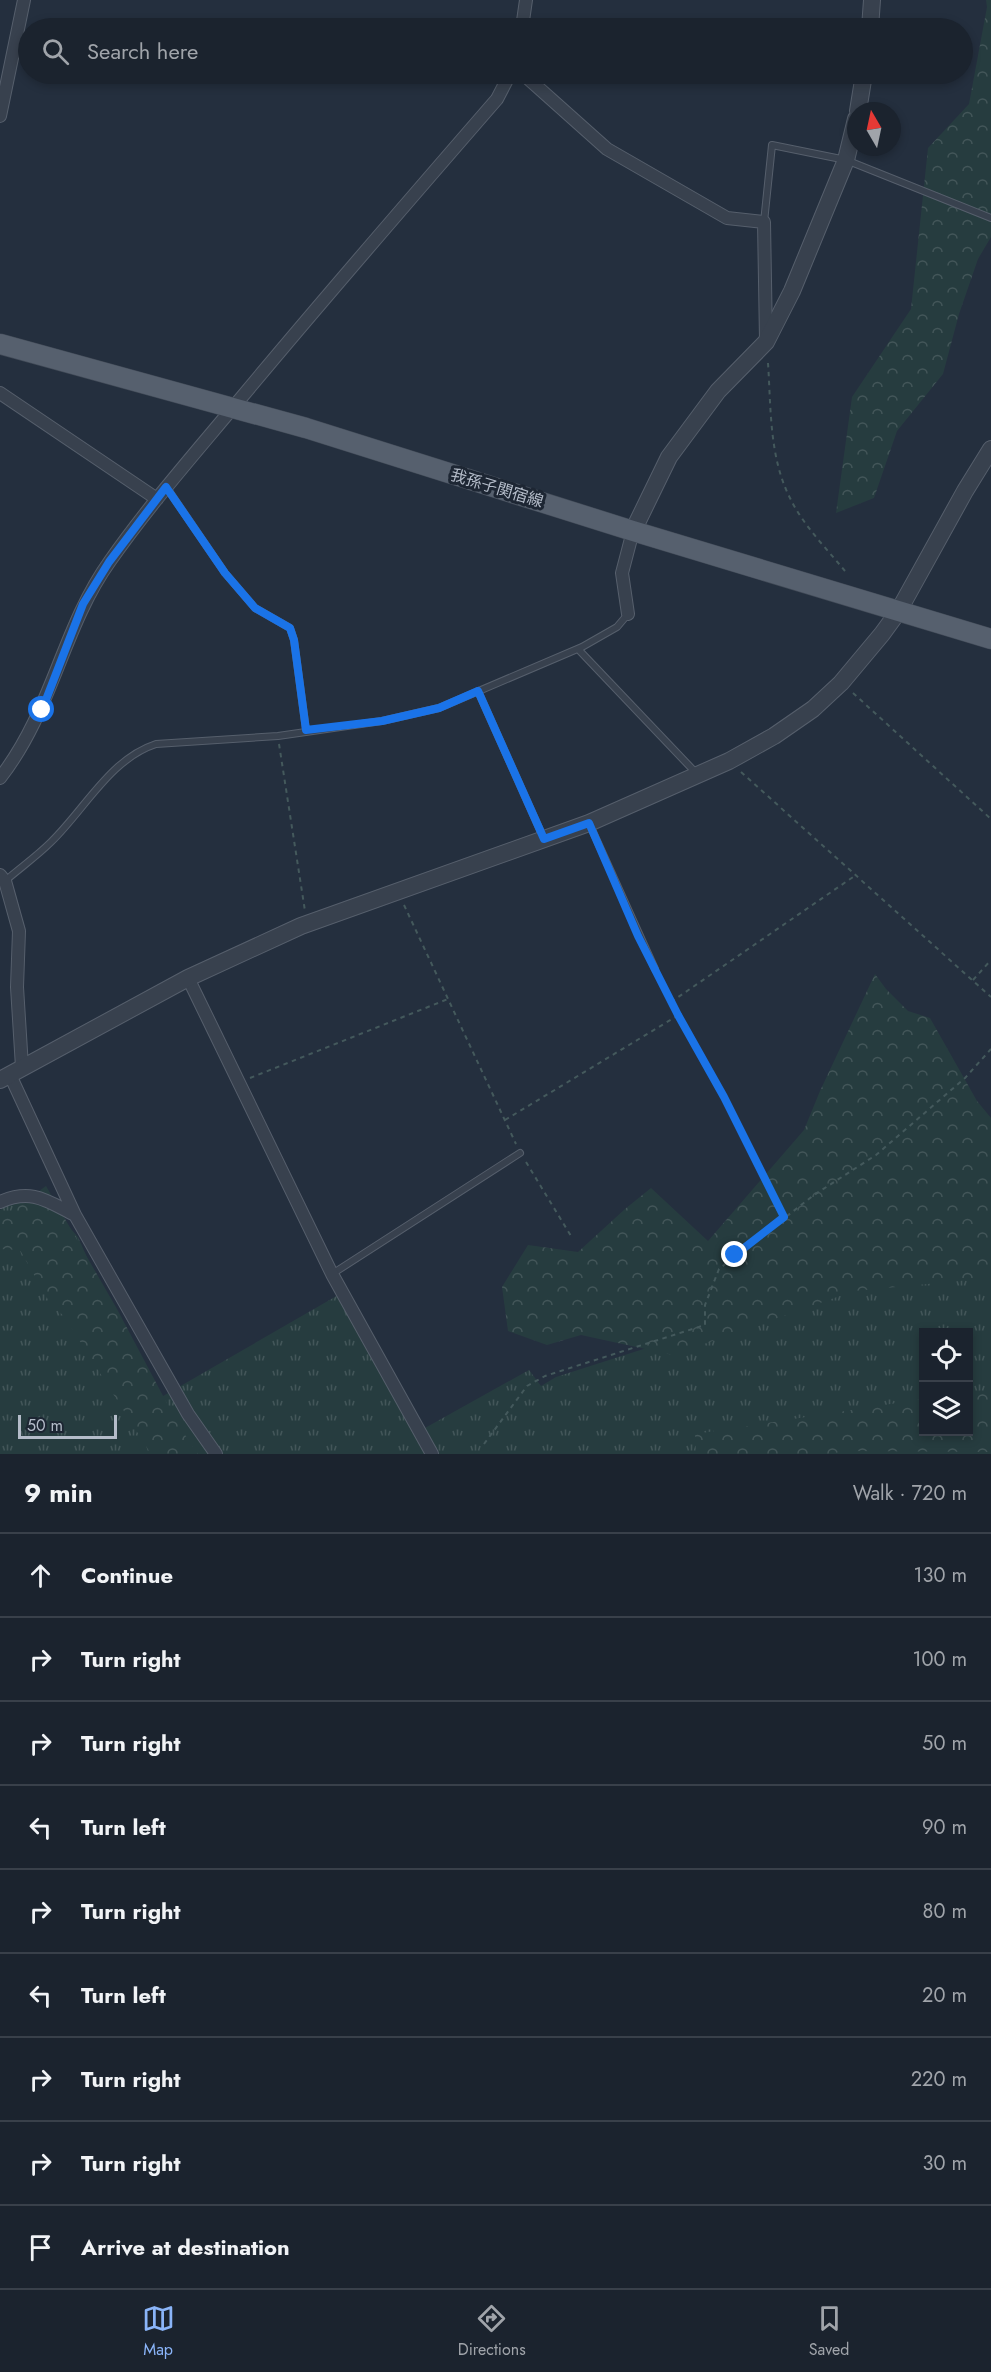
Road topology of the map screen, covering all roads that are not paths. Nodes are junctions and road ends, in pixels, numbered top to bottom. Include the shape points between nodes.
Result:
1 (24, 0) edge
2 (526, 0) edge
3 (872, 0) edge
4 (20, 18) edge
5 (523, 18) edge
6 (871, 18) edge
7 (18, 29) edge
8 (505, 84) edge
9 (534, 84) edge
10 (862, 84) edge
11 (859, 102) edge
12 (0, 116) edge
13 (847, 156) edge
14 (846, 160) junction
15 (991, 218) edge
16 (764, 222) junction
17 (766, 342) junction
18 (0, 344) edge
19 (0, 393) edge
20 (233, 407) junction
21 (991, 449) edge
22 (166, 487) junction
23 (157, 499) junction
24 (633, 531) junction
25 (898, 612) junction
26 (628, 614) joint
27 (991, 639) edge
28 (578, 649) junction
29 (478, 691) junction
30 (306, 730) junction
31 (697, 775) junction
32 (0, 778) edge
33 (589, 823) junction
34 (544, 839) junction
35 (3, 878) edge
36 (655, 969) road end
37 (188, 978) junction
38 (10, 1074) edge
39 (520, 1153) road end
40 (0, 1202) edge
41 (75, 1215) junction
42 (332, 1274) junction
43 (216, 1454) edge
44 (432, 1454) edge

1 - 4 street
2 - 5 street
3 - 6 street
7 - 12 street
8 - 20 street via 497,99
9 - 16 street via 608,149 727,218
10 - 11 street
13 - 14 street
14 - 15 lane
14 - 16 lane via 772,146
14 - 17 street via 792,291
16 - 17 street
17 - 24 street via 718,392 669,457
18 - 20 main road, 我孫子関宿線
19 - 23 street
20 - 22 street
20 - 24 main road, 我孫子関宿線
21 - 25 street
22 - 23 street
22 - 30 lane via 225,573 255,608 290,628
23 - 32 street via 83,604 42,710 19,754
24 - 25 main road, 我孫子関宿線
24 - 26 street via 622,573
25 - 27 main road, 我孫子関宿線
25 - 31 street via 842,683 813,709 774,736
26 - 28 lane via 616,627
28 - 29 lane
28 - 31 lane
29 - 30 lane via 439,708 382,721
29 - 34 lane
30 - 35 lane via 156,744 140,749 125,760 51,842
31 - 33 street
33 - 34 street
33 - 36 lane
34 - 37 street via 307,924
35 - 38 street via 19,931
37 - 38 street
37 - 42 street
38 - 41 street
39 - 42 lane
40 - 41 street via 27,1194
41 - 43 street via 188,1414
42 - 44 street

